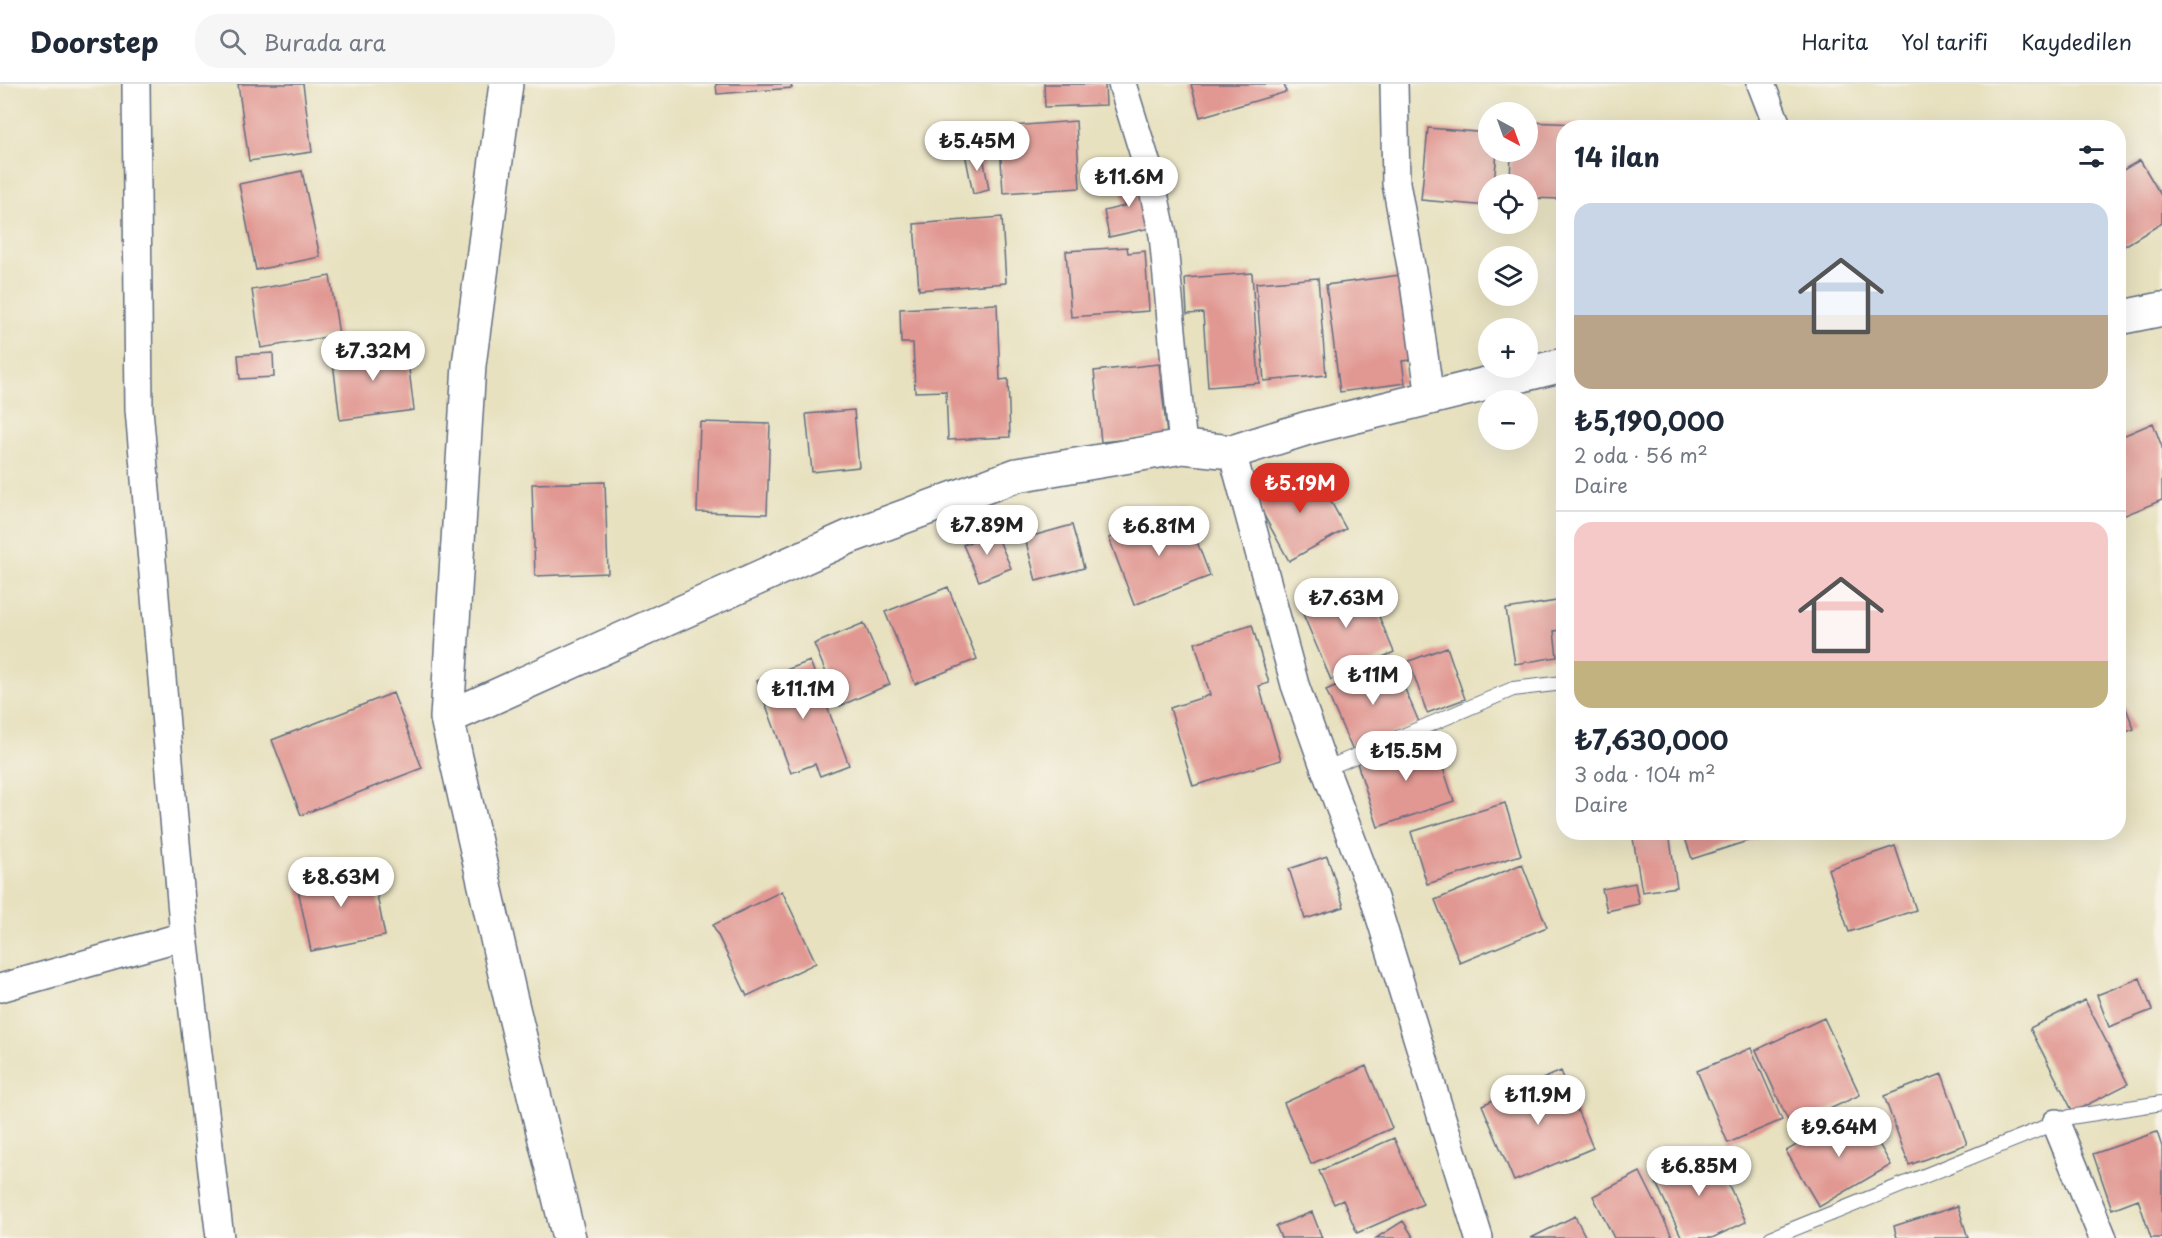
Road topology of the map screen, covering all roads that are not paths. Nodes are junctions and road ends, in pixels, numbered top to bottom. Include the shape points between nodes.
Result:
1 (136, 84) edge
2 (506, 84) edge
3 (1122, 84) edge
4 (1394, 84) edge
5 (1761, 84) edge
6 (1775, 120) edge
7 (2162, 309) edge
8 (2126, 316) edge
9 (1556, 367) edge
10 (1430, 398) junction
11 (1183, 447) junction
12 (1232, 452) junction
13 (1556, 684) edge
14 (447, 718) junction
15 (1324, 769) junction
16 (184, 936) junction
17 (0, 988) edge
18 (2162, 1102) edge
19 (2056, 1123) junction
20 (220, 1238) edge
21 (569, 1238) edge
22 (1479, 1238) edge
23 (1771, 1238) edge
24 (2103, 1238) edge

1 - 16 street via 139,409
2 - 14 street via 469,365
3 - 11 street via 1149,171 1163,235
4 - 10 street via 1396,183
5 - 6 street
7 - 8 street
9 - 10 street
10 - 12 street via 1308,428
11 - 12 street
11 - 14 street via 1017,475 849,537
12 - 15 street via 1295,685
13 - 15 lane via 1513,689
14 - 21 street
15 - 22 street via 1374,898
16 - 17 street
16 - 20 street
18 - 19 lane via 2070,1117
19 - 23 lane
19 - 24 street

